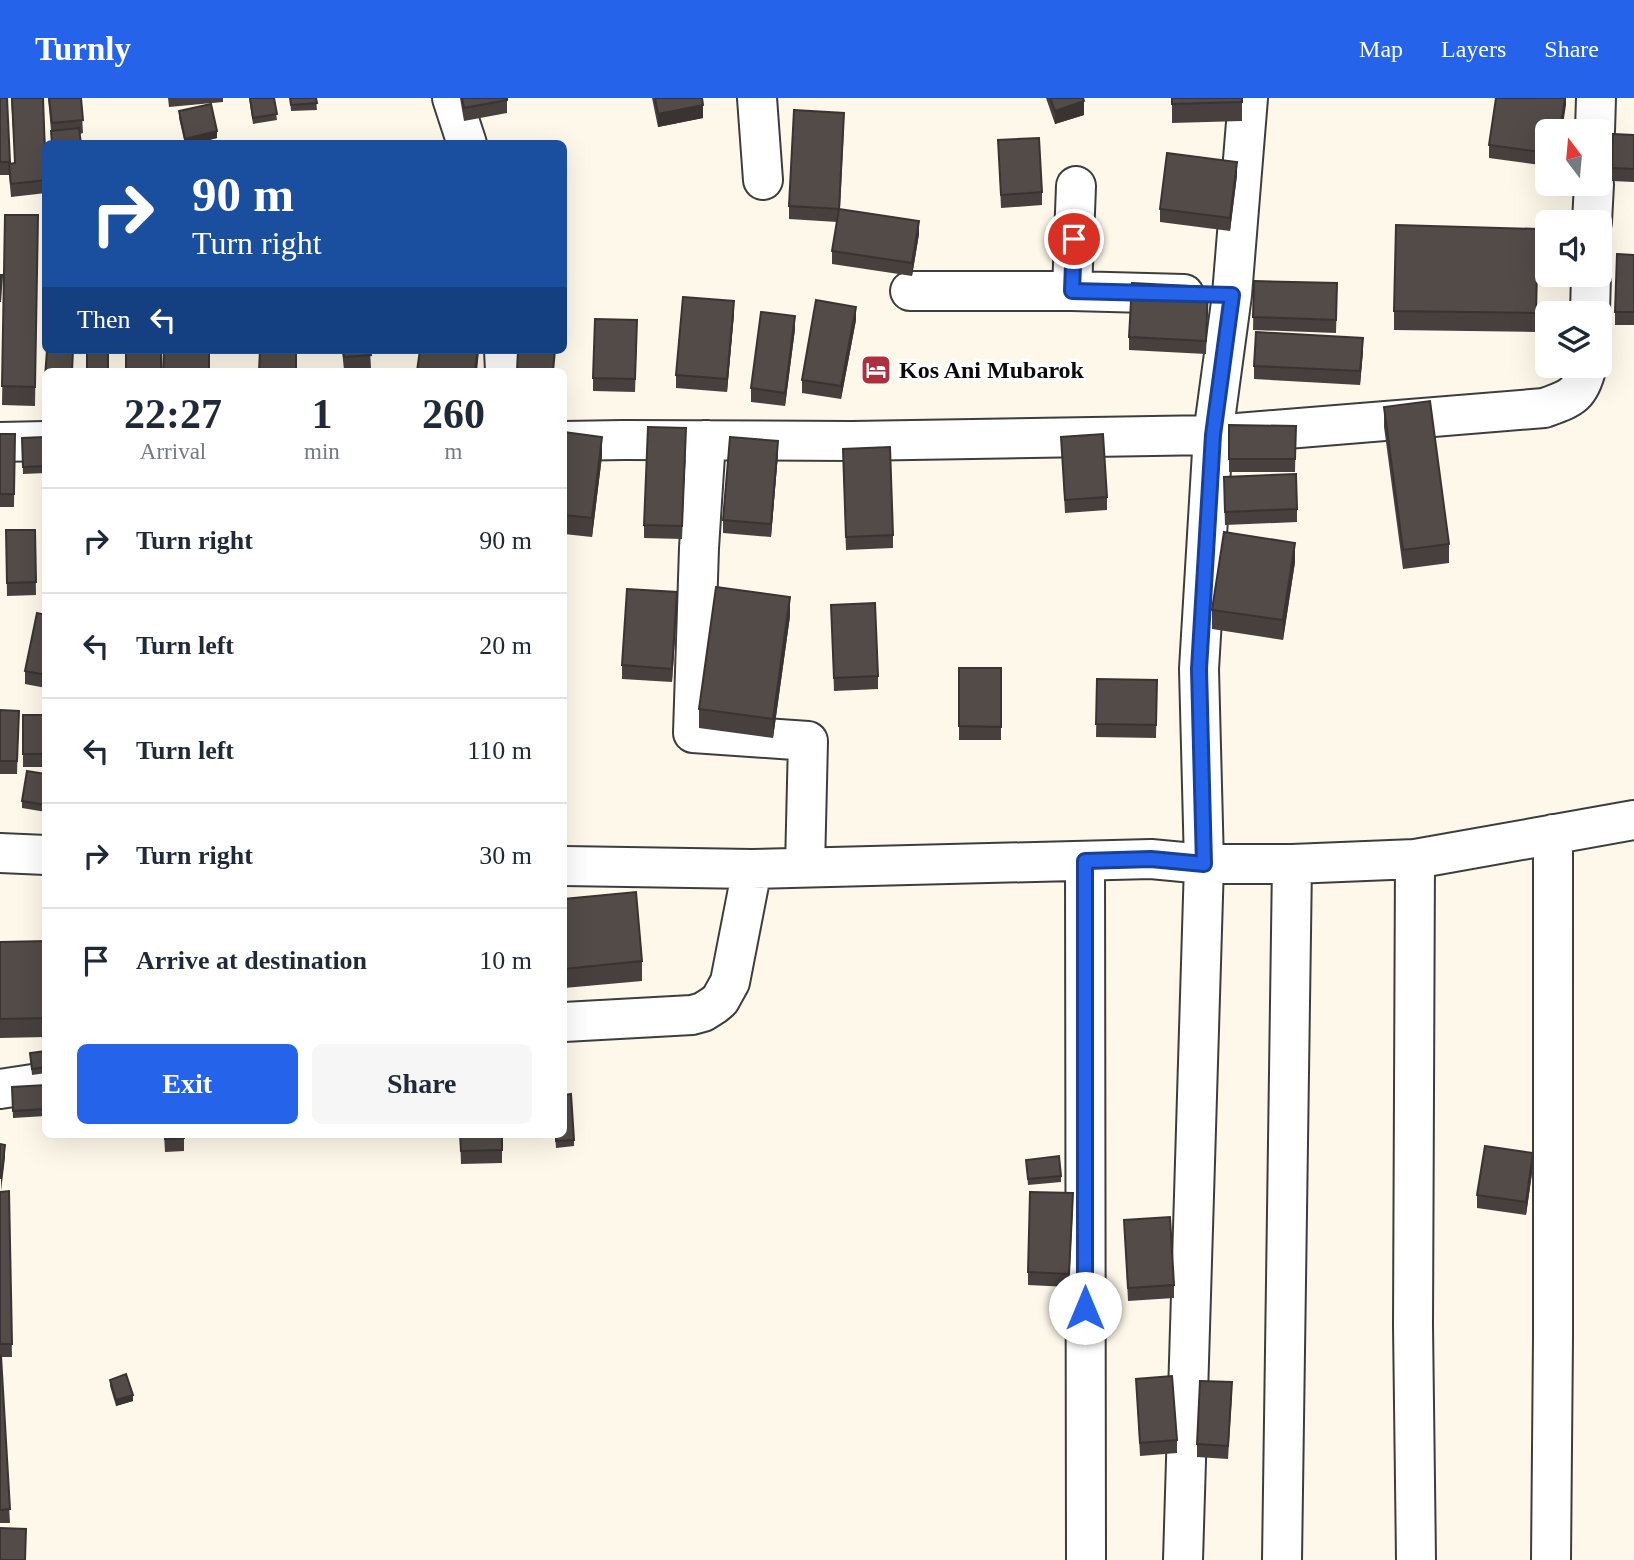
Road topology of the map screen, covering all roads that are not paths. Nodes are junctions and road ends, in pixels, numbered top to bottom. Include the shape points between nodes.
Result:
1 (453, 98) edge
2 (757, 98) edge
3 (1248, 98) edge
4 (1596, 98) edge
5 (1595, 119) edge
6 (466, 140) edge
7 (763, 180) dead end
8 (1076, 186) dead end
9 (910, 291) dead end
10 (1072, 291) junction
11 (1232, 295) junction
12 (1584, 378) edge
13 (1213, 435) junction
14 (706, 440) junction
15 (42, 441) edge
16 (567, 441) edge
17 (0, 442) edge
18 (1634, 820) edge
19 (1553, 834) junction
20 (0, 853) edge
21 (42, 855) edge
22 (1415, 859) junction
23 (1085, 861) junction
24 (1204, 864) junction
25 (1292, 864) junction
26 (567, 866) edge
27 (805, 867) junction
28 (752, 869) junction
29 (567, 1022) edge
30 (42, 1083) edge
31 (0, 1089) edge
32 (1086, 1560) edge
33 (1183, 1560) edge
34 (1282, 1560) edge
35 (1416, 1560) edge
36 (1551, 1560) edge

1 - 6 street
2 - 7 street
3 - 11 street
4 - 5 street
8 - 10 street
9 - 10 street
10 - 11 street
11 - 13 street
12 - 13 street via 1567,400 1544,408
13 - 14 street
13 - 24 street via 1199,669
14 - 16 street
14 - 27 street via 693,733 808,741
15 - 17 street
18 - 19 street
19 - 22 street
19 - 36 street
20 - 21 street
22 - 25 street
22 - 35 street
23 - 24 street via 1151,859
23 - 27 street
23 - 32 street
24 - 25 street
24 - 33 street
25 - 34 street
26 - 28 street
27 - 28 street
28 - 29 street via 730,982 714,1005 692,1015
30 - 31 street

